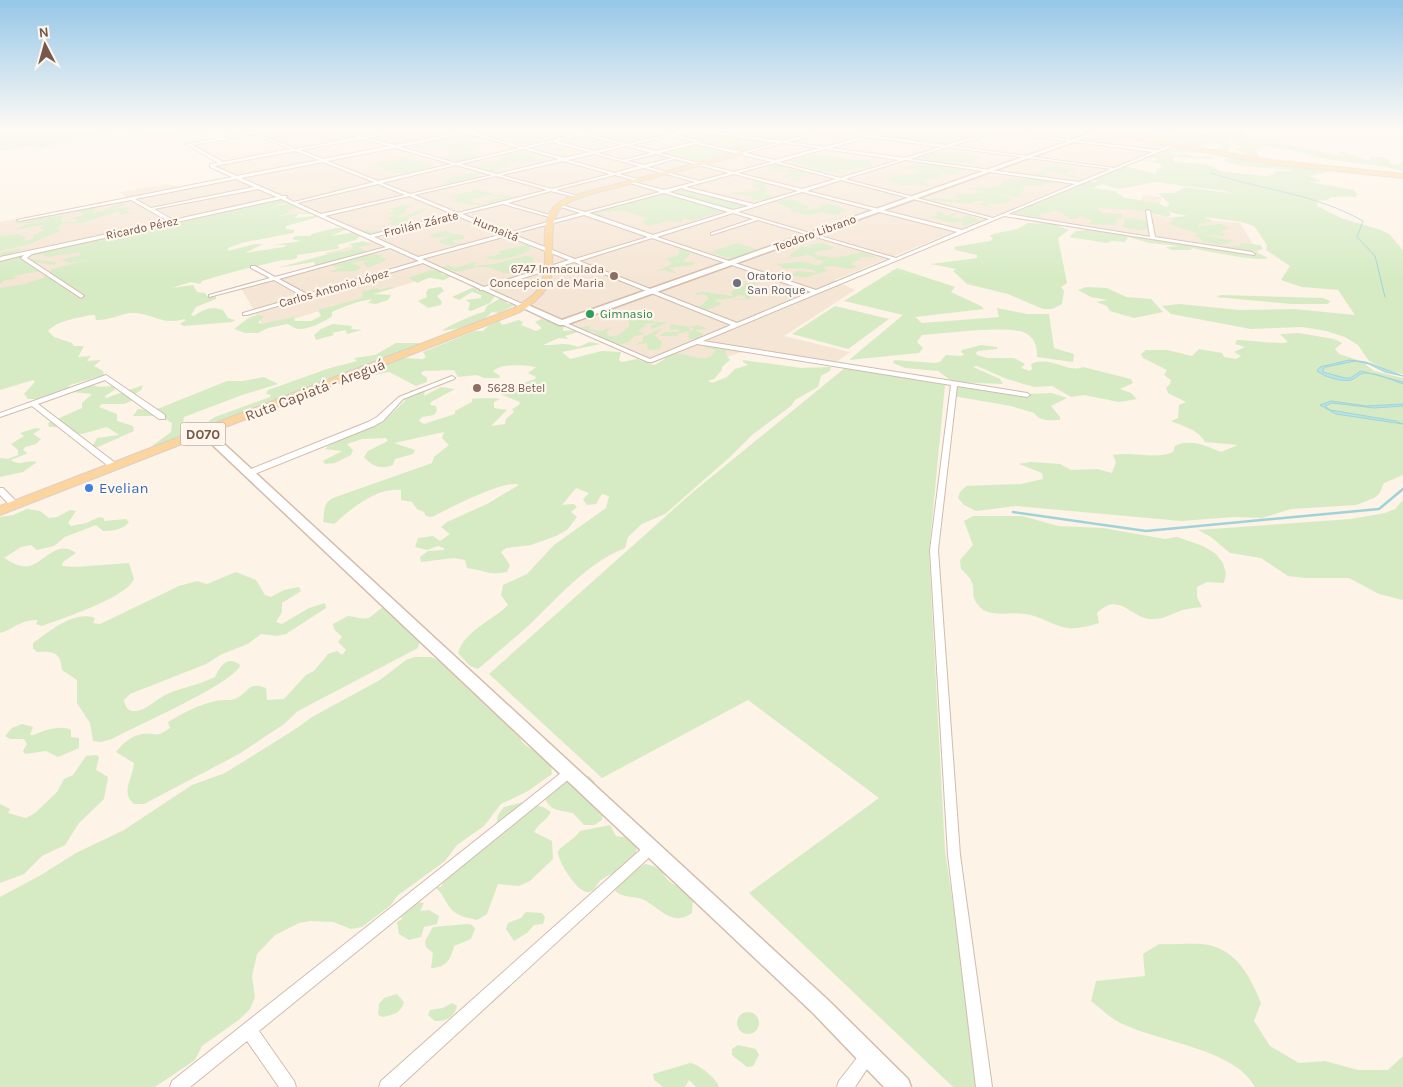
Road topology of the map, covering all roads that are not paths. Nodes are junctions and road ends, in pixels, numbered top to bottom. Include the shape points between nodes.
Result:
1 (223, 179) edge
2 (243, 179) edge
3 (371, 179) edge
4 (393, 179) edge
5 (476, 179) edge
6 (513, 179) edge
7 (595, 179) edge
8 (627, 179) edge
9 (642, 179) edge
10 (688, 179) edge
11 (712, 179) edge
12 (757, 179) edge
13 (841, 179) joint
14 (968, 179) edge
15 (1042, 179) edge
16 (1091, 179) edge
17 (633, 181) junction
18 (379, 182) junction
19 (700, 182) junction
20 (1079, 184) junction
21 (260, 186) junction
22 (682, 187) junction
23 (553, 190) junction
24 (801, 190) junction
25 (666, 192) junction
26 (410, 194) junction
27 (285, 197) junction
28 (576, 197) junction
29 (131, 198) junction
30 (914, 198) junction
31 (296, 202) junction
32 (504, 203) junction
33 (560, 205) junction
34 (752, 206) junction
35 (150, 209) junction
36 (878, 210) junction
37 (733, 211) junction
38 (1148, 212) dead end
39 (459, 214) junction
40 (586, 214) junction
41 (322, 215) junction
42 (1002, 215) junction
43 (758, 218) junction
44 (994, 219) junction
45 (19, 220) dead end
46 (551, 220) junction
47 (171, 221) junction
48 (962, 232) junction
49 (509, 234) junction
50 (713, 234) dead end
51 (810, 234) junction
52 (653, 236) junction
53 (368, 238) junction
54 (1153, 239) junction
55 (390, 248) junction
56 (548, 251) junction
57 (33, 252) junction
58 (1252, 254) dead end
59 (0, 259) edge
60 (895, 259) junction
61 (420, 260) junction
62 (575, 260) junction
63 (730, 263) junction
64 (253, 267) dead end
65 (549, 268) junction
66 (274, 279) junction
67 (482, 289) junction
68 (650, 291) junction
69 (815, 292) junction
70 (81, 296) dead end
71 (211, 296) dead end
72 (306, 296) junction
73 (524, 307) junction
74 (245, 314) dead end
75 (562, 323) junction
76 (736, 325) junction
77 (696, 342) junction
78 (452, 378) dead end
79 (954, 384) junction
80 (1026, 395) dead end
81 (32, 403) junction
82 (0, 414) edge
83 (162, 417) dead end
84 (206, 433) junction
85 (115, 467) junction
86 (249, 473) junction
87 (0, 490) edge
88 (15, 505) junction
89 (0, 511) edge
90 (570, 772) junction
91 (651, 848) junction
92 (249, 1030) junction
93 (868, 1055) junction
94 (178, 1087) edge
95 (288, 1087) edge
96 (387, 1087) edge
97 (845, 1087) edge
98 (900, 1087) edge
99 (984, 1087) edge

1 - 29 street
2 - 21 street
3 - 18 street, Humaitá
4 - 18 street
5 - 26 street
6 - 23 street
7 - 23 street, Froilán Zárate
8 - 17 street
9 - 17 main road
10 - 19 street
11 - 19 street, Carlos Antonio López
12 - 24 street
13 - 24 street
13 - 30 street
14 - 30 main road, Teodoro Librano
15 - 20 street
16 - 20 street
17 - 25 street
17 - 28 main road
18 - 26 street, Humaitá
18 - 31 street
19 - 22 street, Carlos Antonio López
20 - 42 street
21 - 27 street
21 - 35 street
22 - 25 street, Carlos Antonio López
22 - 34 street
23 - 28 street
23 - 32 street, Froilán Zárate
24 - 34 street
24 - 36 street
25 - 37 street
25 - 40 street, Carlos Antonio López
26 - 39 street, Humaitá
26 - 41 street
27 - 31 street
27 - 47 street, Ricardo Pérez
28 - 33 main road
29 - 35 street
29 - 45 street
30 - 36 main road, Teodoro Librano
30 - 44 street
31 - 41 street
32 - 39 street, Froilán Zárate
32 - 46 street
33 - 40 street
33 - 46 main road
34 - 37 street
35 - 47 street
36 - 48 street
36 - 51 main road, Teodoro Librano
37 - 43 street
37 - 52 street
38 - 54 street
39 - 49 street, Humaitá
39 - 53 street, Froilán Zárate
40 - 46 street, Carlos Antonio López
40 - 52 street
41 - 53 street
42 - 44 street
42 - 54 street
43 - 50 street
43 - 51 street
44 - 48 street
46 - 49 street, Carlos Antonio López
46 - 56 main road, D070
47 - 57 street, Ricardo Pérez
48 - 60 street
49 - 56 street, Humaitá
49 - 61 street, Carlos Antonio López
51 - 60 street
51 - 63 main road, Teodoro Librano
52 - 62 street
52 - 63 street
53 - 55 street
54 - 58 street
55 - 61 street
55 - 66 street
56 - 62 street, Humaitá
56 - 65 main road, D070
57 - 59 street, Ricardo Pérez
57 - 70 street via 24,258
60 - 69 street
61 - 67 street
61 - 72 street, Carlos Antonio López
62 - 65 street
62 - 68 street, Humaitá
63 - 68 main road, Teodoro Librano
63 - 69 street
64 - 66 street
65 - 67 street
65 - 73 main road, D070 via 545,288
66 - 71 street
66 - 72 street
67 - 73 street
68 - 75 main road, Teodoro Librano
68 - 76 street, Humaitá
69 - 76 street
72 - 74 street, Carlos Antonio López
73 - 75 main road
73 - 84 main road, Ruta Capiatá - Areguá / D070
75 - 77 street via 650,362
76 - 77 street
77 - 79 street
78 - 86 street via 401,398 380,420
79 - 80 street
79 - 99 street via 934,550 954,856
81 - 82 street
81 - 83 street via 106,376
81 - 85 street
84 - 85 main road, Ruta Capiatá - Areguá / D070
84 - 86 main road
85 - 88 main road, Ruta Capiatá - Areguá / D070
86 - 90 main road
87 - 88 street
88 - 89 main road, Ruta Capiatá - Areguá / D070
90 - 91 main road
90 - 92 street
91 - 93 main road
91 - 96 street
92 - 94 street
92 - 95 street
93 - 97 street
93 - 98 main road

